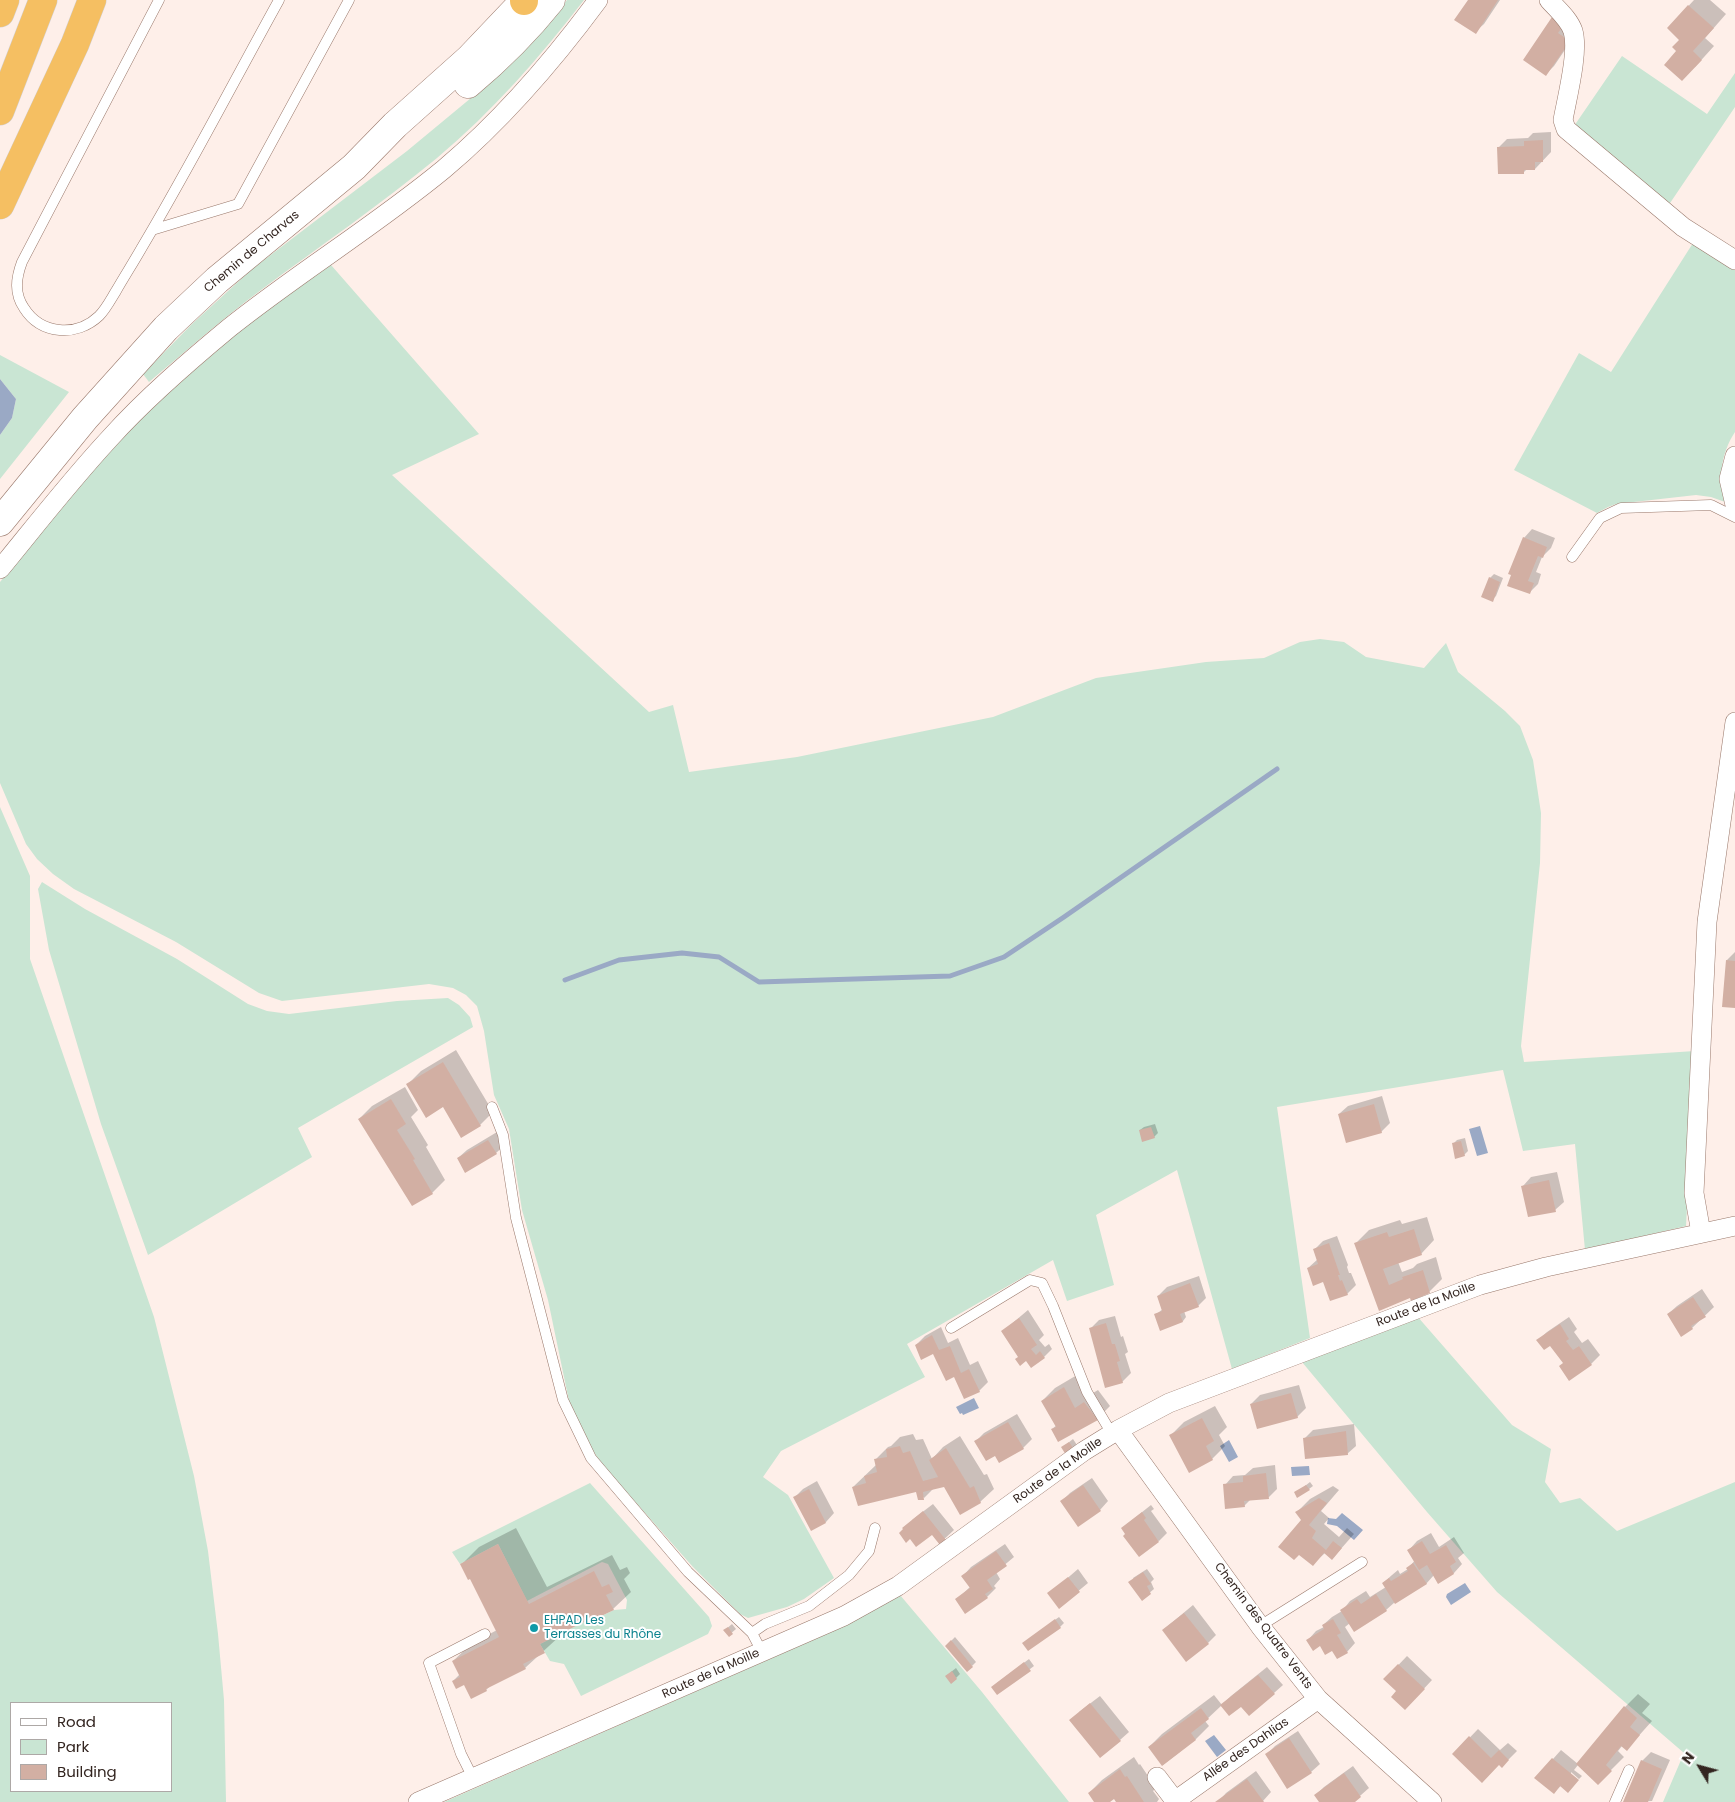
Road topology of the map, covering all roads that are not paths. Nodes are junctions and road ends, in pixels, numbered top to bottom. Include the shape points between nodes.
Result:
1 (5, 0) edge
2 (43, 0) edge
3 (92, 0) edge
4 (104, 0) edge
5 (159, 0) edge
6 (278, 0) edge
7 (349, 0) edge
8 (524, 0) edge
9 (551, 0) edge
10 (598, 0) edge
11 (1549, 0) edge
12 (0, 12) edge
13 (75, 44) junction
14 (0, 111) edge
15 (354, 167) junction
16 (0, 206) edge
17 (152, 230) junction
18 (1735, 260) edge
19 (1735, 456) edge
20 (1735, 505) edge
21 (1735, 516) edge
22 (0, 522) edge
23 (1572, 557) dead end
24 (0, 569) edge
25 (1735, 722) edge
26 (492, 1108) dead end
27 (1735, 1226) edge
28 (1701, 1233) junction
29 (951, 1328) dead end
30 (1115, 1432) junction
31 (875, 1528) dead end
32 (1362, 1562) dead end
33 (1260, 1626) junction
34 (752, 1633) junction
35 (485, 1634) dead end
36 (762, 1652) junction
37 (1318, 1699) junction
38 (1629, 1770) dead end
39 (1157, 1777) dead end
40 (473, 1778) junction
41 (1175, 1801) edge
42 (418, 1802) edge
43 (1432, 1802) edge
44 (1615, 1802) edge

1 - 12 highway
2 - 14 highway
3 - 13 highway
4 - 13 highway via 92,28
5 - 17 lane via 22,262 17,277 20,302 28,314 48,328 63,332 86,324 99,316 108,304
6 - 17 lane
7 - 17 lane via 238,204
8 - 15 street, Chemin de Charvas via 470,58 395,124
9 - 15 street via 482,72 406,137
10 - 24 street via 545,67 445,168 230,328 150,398 110,437
11 - 18 street via 1569,22 1576,44 1563,120 1566,129 1683,227
13 - 16 highway
15 - 22 street, Chemin de Charvas via 246,256 166,328 84,418
19 - 20 street via 1729,479
21 - 23 lane via 1711,504 1621,508 1600,518
25 - 28 street via 1707,922 1694,1193
26 - 34 lane via 503,1135 516,1218 563,1400 591,1458 688,1572
27 - 28 street, Route de la Moille
28 - 30 street, Route de la Moille via 1480,1285 1169,1403
29 - 30 lane via 1030,1280 1042,1284 1087,1392
30 - 33 street, Chemin des Quatre Vents
30 - 36 street, Route de la Moille via 898,1586 844,1616
31 - 34 lane via 869,1551 850,1575 809,1606 765,1624
32 - 33 lane
33 - 37 street, Chemin des Quatre Vents
34 - 36 lane
35 - 40 lane via 429,1663 461,1754
36 - 40 street, Route de la Moille
37 - 41 street, Allée des Dahlias
37 - 43 street, Chemin des Quatre Vents
38 - 44 lane
39 - 41 street, Allée des Dahlias
40 - 42 street, Route de la Moille

